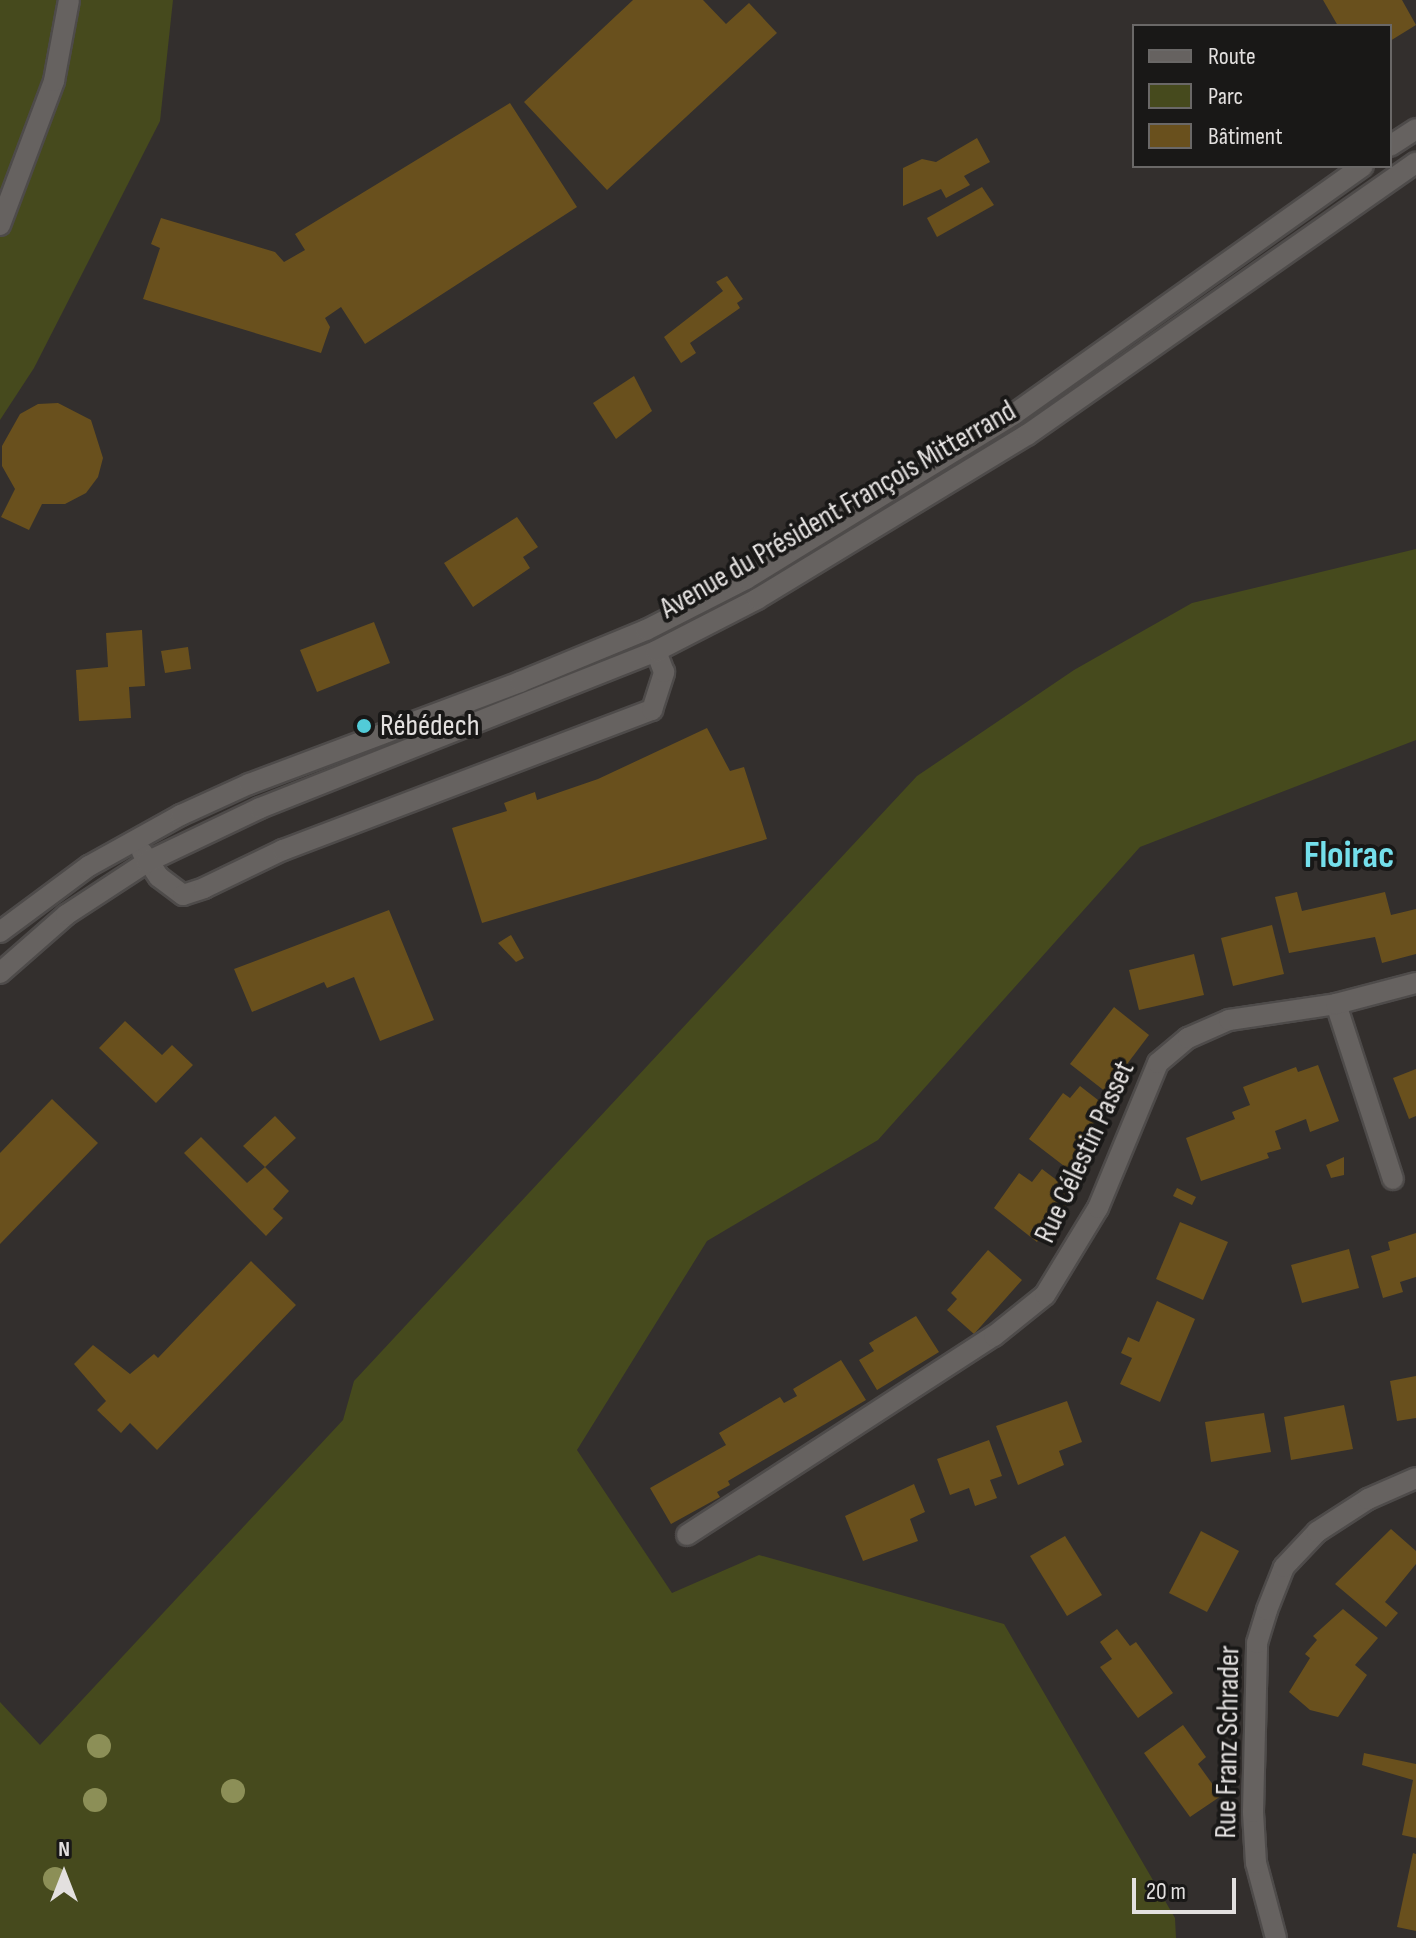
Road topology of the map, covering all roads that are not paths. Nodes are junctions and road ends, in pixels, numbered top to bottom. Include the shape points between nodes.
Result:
1 (69, 0) edge
2 (1416, 129) edge
3 (1392, 145) edge
4 (1416, 163) edge
5 (1360, 168) edge
6 (0, 225) edge
7 (656, 651) junction
8 (134, 839) junction
9 (147, 862) junction
10 (0, 932) edge
11 (0, 973) edge
12 (1416, 983) edge
13 (1336, 1004) junction
14 (1393, 1179) dead end
15 (1416, 1478) edge
16 (687, 1535) dead end
17 (1276, 1938) edge

1 - 6 street via 54,81
2 - 3 street
4 - 7 street, Avenue du Président François Mitterrand via 1027,435 757,599
5 - 8 street, Avenue du Président François Mitterrand via 1014,414 746,579 646,630 249,784
7 - 9 street, Avenue du Président François Mitterrand via 260,808
7 - 9 street via 664,672 652,710 283,850 183,895
8 - 9 street
8 - 10 street, Avenue du Président François Mitterrand
9 - 11 street, Avenue du Président François Mitterrand via 66,915
12 - 13 street, Rue Célestin Passet
13 - 14 street
13 - 16 street, Rue Célestin Passet via 1229,1020 1188,1038 1158,1063 1098,1208 1045,1295 994,1336
15 - 17 street, Rue Franz Schrader via 1368,1499 1317,1532 1284,1567 1267,1610 1257,1643 1253,1812 1256,1863

